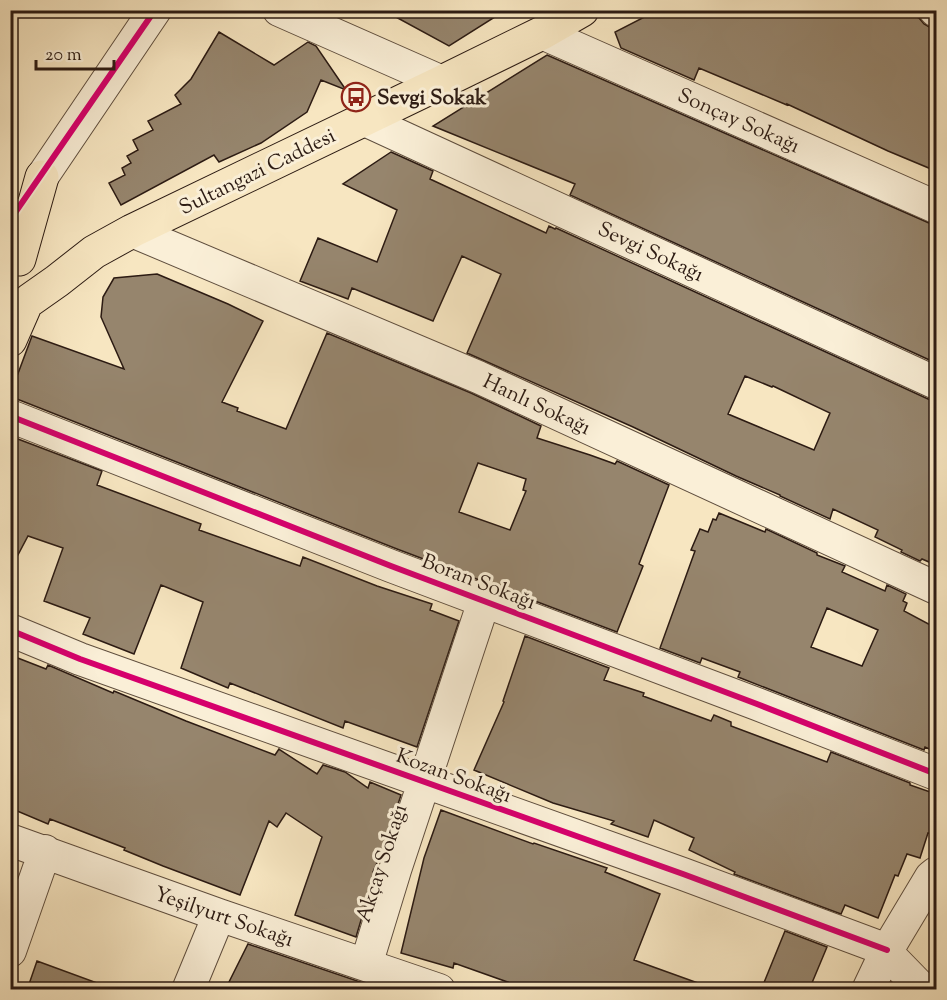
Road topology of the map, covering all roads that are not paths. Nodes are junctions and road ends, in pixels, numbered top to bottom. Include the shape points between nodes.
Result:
1 (155, 10) edge
2 (279, 10) edge
3 (582, 10) edge
4 (542, 33) junction
5 (442, 82) junction
6 (365, 120) junction
7 (42, 177) junction
8 (936, 207) edge
9 (10, 220) edge
10 (132, 231) junction
11 (94, 252) junction
12 (18, 260) edge
13 (21, 308) edge
14 (10, 340) edge
15 (936, 383) edge
16 (10, 416) edge
17 (936, 588) edge
18 (484, 601) junction
19 (10, 630) edge
20 (936, 774) edge
21 (424, 781) junction
22 (10, 840) edge
23 (45, 851) junction
24 (936, 873) edge
25 (219, 915) junction
26 (10, 951) edge
27 (887, 951) junction
28 (366, 965) junction
29 (188, 990) edge
30 (439, 990) edge
31 (868, 990) edge
32 (923, 990) edge

1 - 7 street
2 - 5 street
3 - 4 main road, Sultangazi Caddesi
4 - 5 main road, Sultangazi Caddesi
4 - 8 street, Sonçay Sokağı
5 - 6 main road, Sultangazi Caddesi
6 - 10 main road, Sultangazi Caddesi
6 - 15 street, Sevgi Sokağı
7 - 9 main road
7 - 12 main road
10 - 11 main road, Sultangazi Caddesi
10 - 17 street, Hanlı Sokağı via 478,376
11 - 12 main road, Sultangazi Caddesi
11 - 13 main road, Sultangazi Caddesi
12 - 13 main road via 31,273 33,282 33,292
13 - 14 main road
16 - 18 street, Boran Sokağı
18 - 20 street, Boran Sokağı
18 - 21 street, Akçay Sokağı
19 - 21 street, Kozan Sokağı
21 - 27 street, Kozan Sokağı
21 - 28 street, Akçay Sokağı
22 - 23 street, Yeşilyurt Sokağı
23 - 25 street, Yeşilyurt Sokağı
23 - 26 street
24 - 27 street
25 - 28 street, Yeşilyurt Sokağı
25 - 29 street
27 - 31 street
27 - 32 street
28 - 30 street, Yeşilyurt Sokağı

